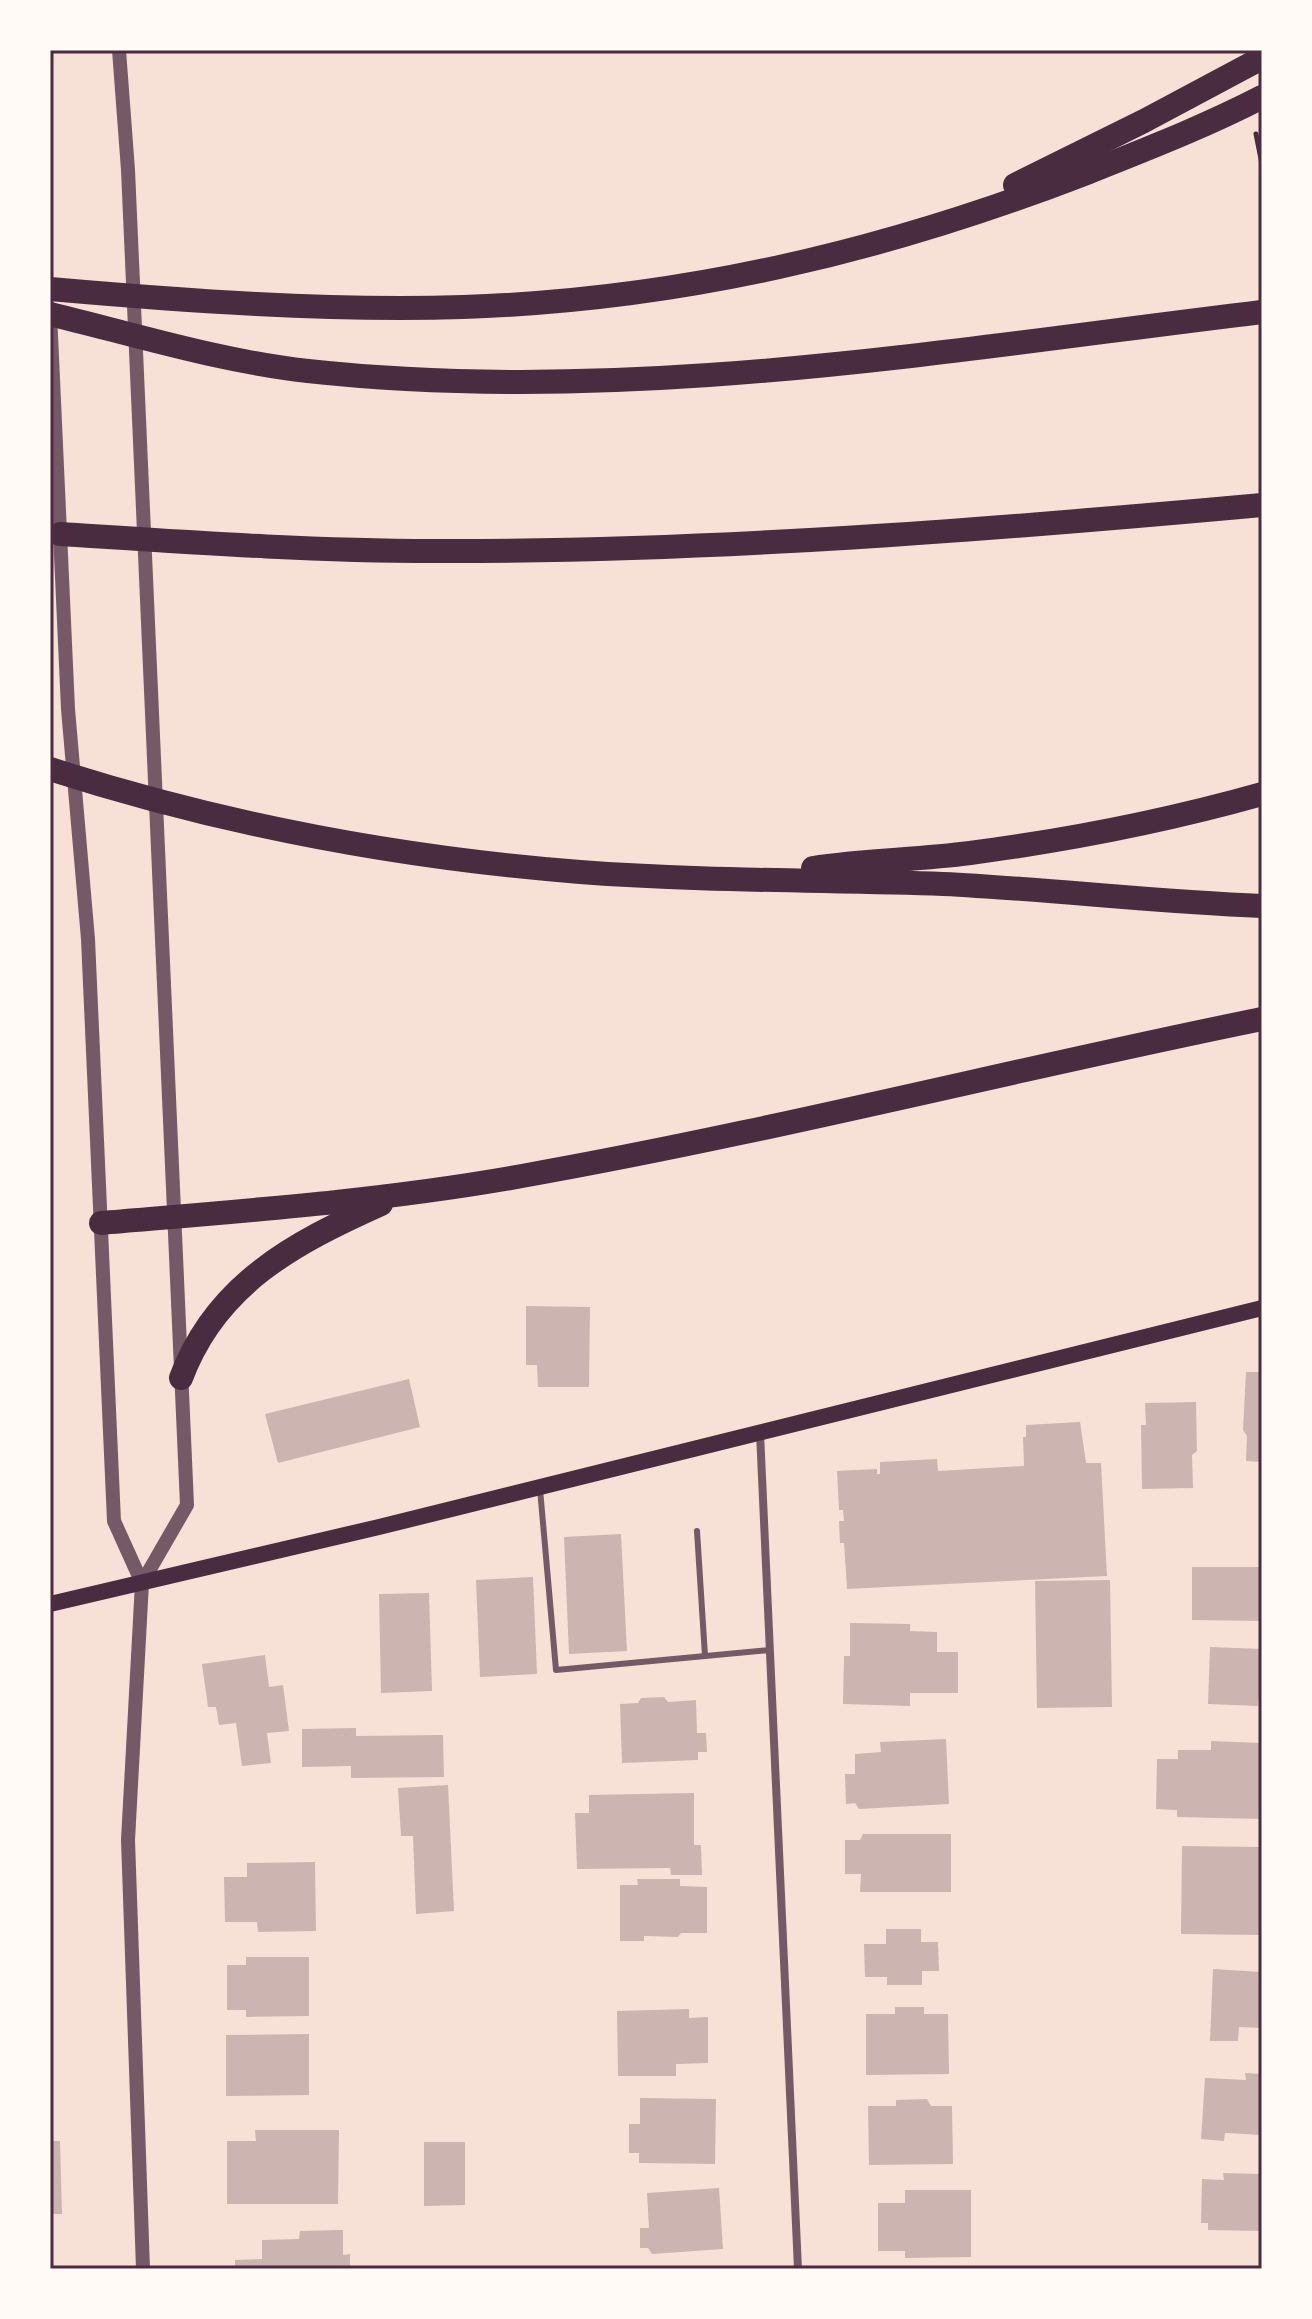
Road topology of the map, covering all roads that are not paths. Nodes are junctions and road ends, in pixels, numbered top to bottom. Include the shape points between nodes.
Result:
1 (119, 50) edge
2 (1262, 58) edge
3 (1262, 97) edge
4 (914, 233) junction
5 (50, 289) edge
6 (1262, 312) edge
7 (50, 314) edge
8 (1262, 505) edge
9 (60, 534) junction
10 (144, 540) junction
11 (50, 769) edge
12 (1262, 794) edge
13 (743, 879) junction
14 (1262, 906) edge
15 (1262, 1019) edge
16 (400, 1195) junction
17 (174, 1217) junction
18 (101, 1223) junction
19 (1262, 1308) edge
20 (181, 1378) junction
21 (760, 1432) junction
22 (540, 1487) junction
23 (697, 1531) dead end
24 (142, 1583) junction
25 (50, 1604) edge
26 (770, 1650) junction
27 (705, 1656) junction
28 (143, 2269) edge
29 (798, 2269) edge

1 - 10 street
2 - 4 highway
3 - 4 highway via 1111,163
4 - 5 highway via 816,260 689,285 501,305 330,307
6 - 7 highway via 862,362 650,379 541,381 438,380 283,368 210,356
7 - 9 street
8 - 10 highway via 935,532 594,548 342,550
9 - 10 highway
9 - 18 street
10 - 17 street
11 - 13 highway via 213,814 421,854 581,872
12 - 13 highway via 1028,845
13 - 14 highway via 986,886
15 - 16 highway via 635,1154
16 - 17 highway
16 - 20 highway via 311,1238 254,1274 216,1313
17 - 18 highway
17 - 20 street
18 - 24 street via 114,1521
19 - 21 main road
20 - 24 street via 187,1505
21 - 22 main road
21 - 26 street
22 - 24 main road
22 - 27 lane via 556,1670
23 - 27 lane
24 - 25 main road
24 - 28 street via 128,1840
26 - 27 lane
26 - 29 street

